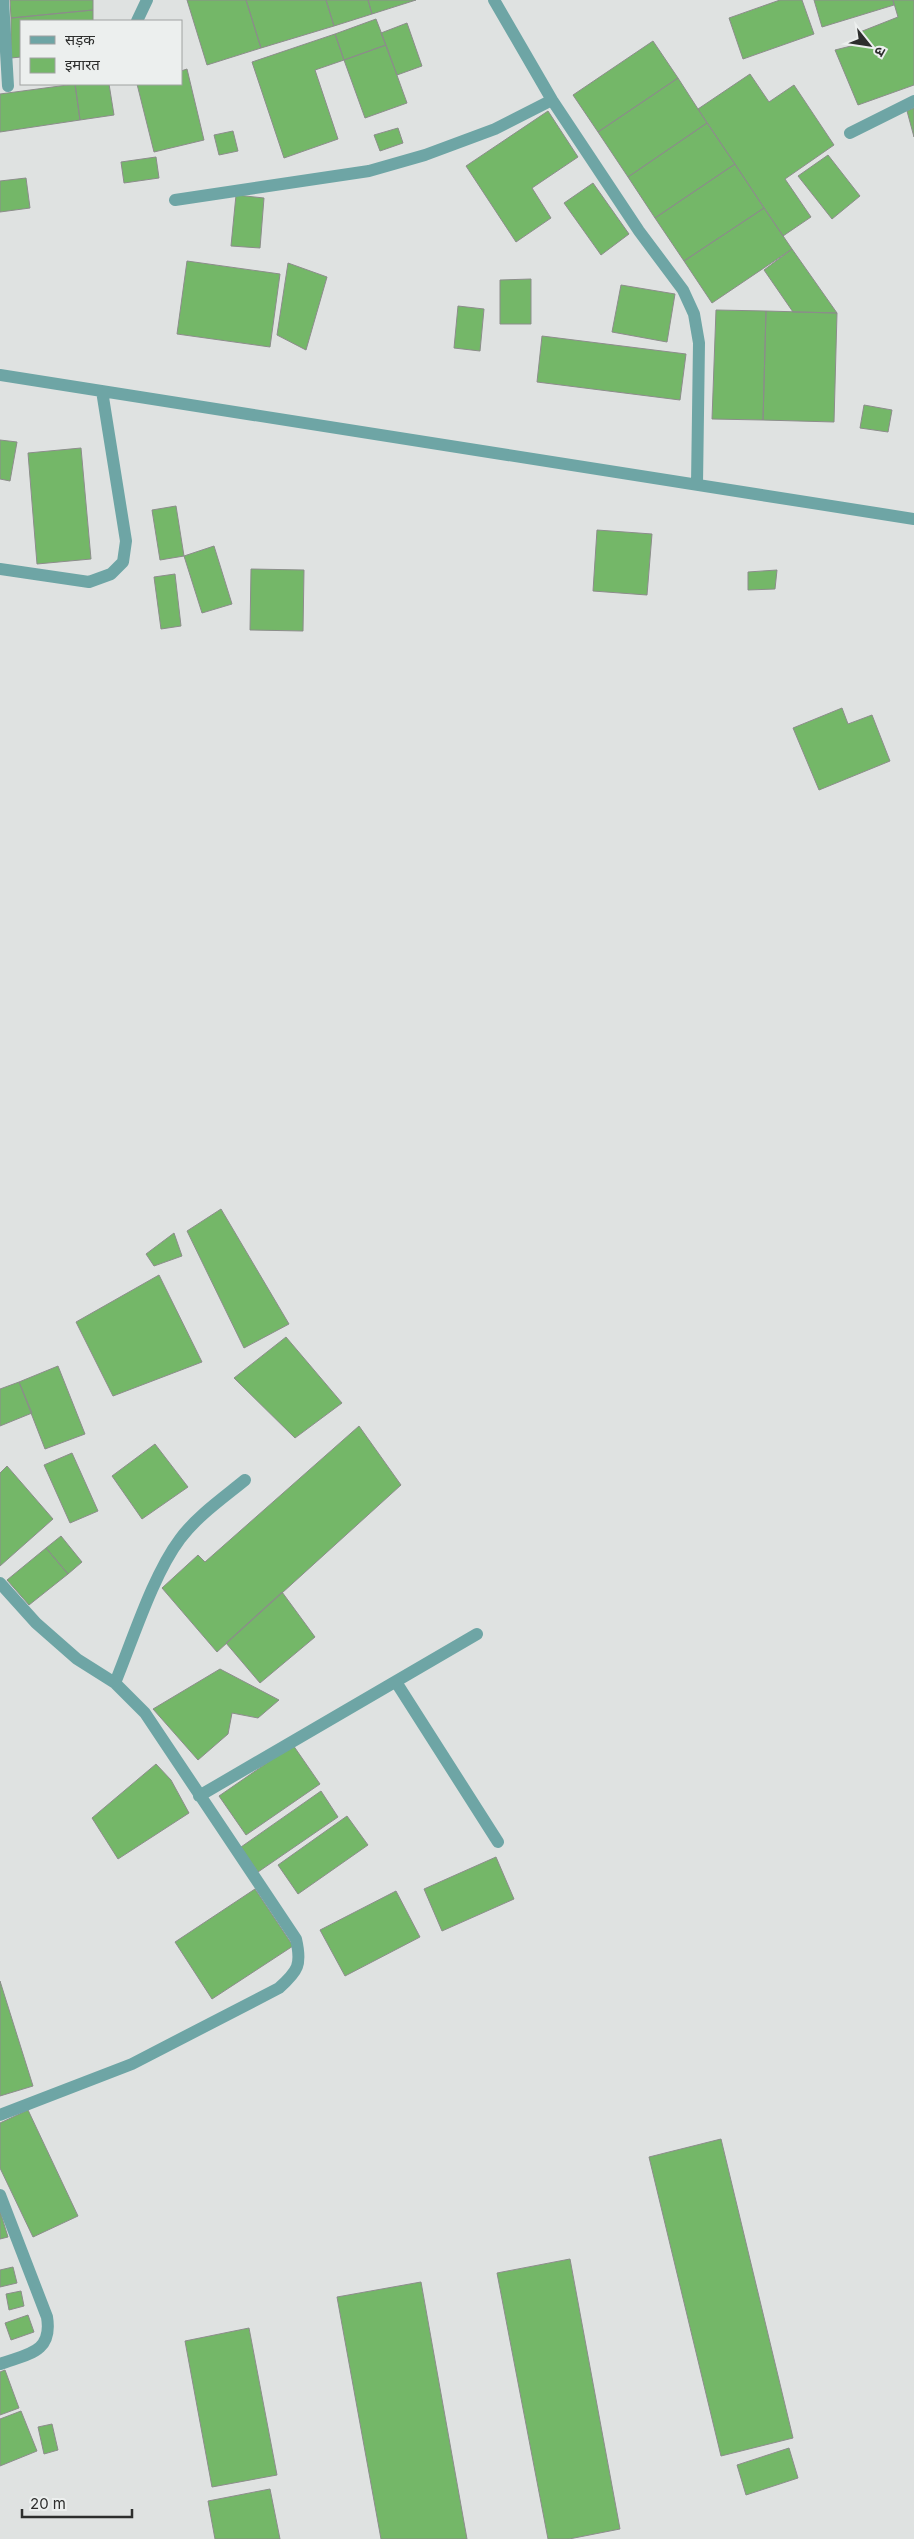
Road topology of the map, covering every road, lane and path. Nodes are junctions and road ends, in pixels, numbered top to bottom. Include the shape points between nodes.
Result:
1 (3, 0) edge
2 (147, 0) edge
3 (494, 0) edge
4 (137, 20) edge
5 (8, 86) dead end
6 (552, 100) junction
7 (914, 102) edge
8 (850, 133) dead end
9 (175, 200) dead end
10 (0, 375) edge
11 (102, 391) junction
12 (697, 484) junction
13 (914, 519) edge
14 (0, 569) edge
15 (245, 1480) dead end
16 (0, 1583) edge
17 (477, 1634) dead end
18 (115, 1682) junction
19 (396, 1682) junction
20 (199, 1796) junction
21 (498, 1842) dead end
22 (0, 2115) edge
23 (0, 2195) edge
24 (0, 2364) edge

1 - 5 street
2 - 4 street
3 - 6 street
6 - 9 street via 495,129 369,172
6 - 12 street via 639,231 683,290 694,314 699,342
7 - 8 street
10 - 11 street
11 - 12 street
11 - 14 street via 126,541 123,562 111,574 89,582
12 - 13 street
15 - 18 street via 200,1517 180,1539 165,1563
16 - 18 street via 36,1623 70,1653
17 - 19 street
18 - 20 street via 145,1713
19 - 20 street
19 - 21 street
20 - 22 street via 296,1939 300,1958 294,1975 279,1988 132,2064
23 - 24 street via 47,2317 49,2331 46,2342 33,2352

